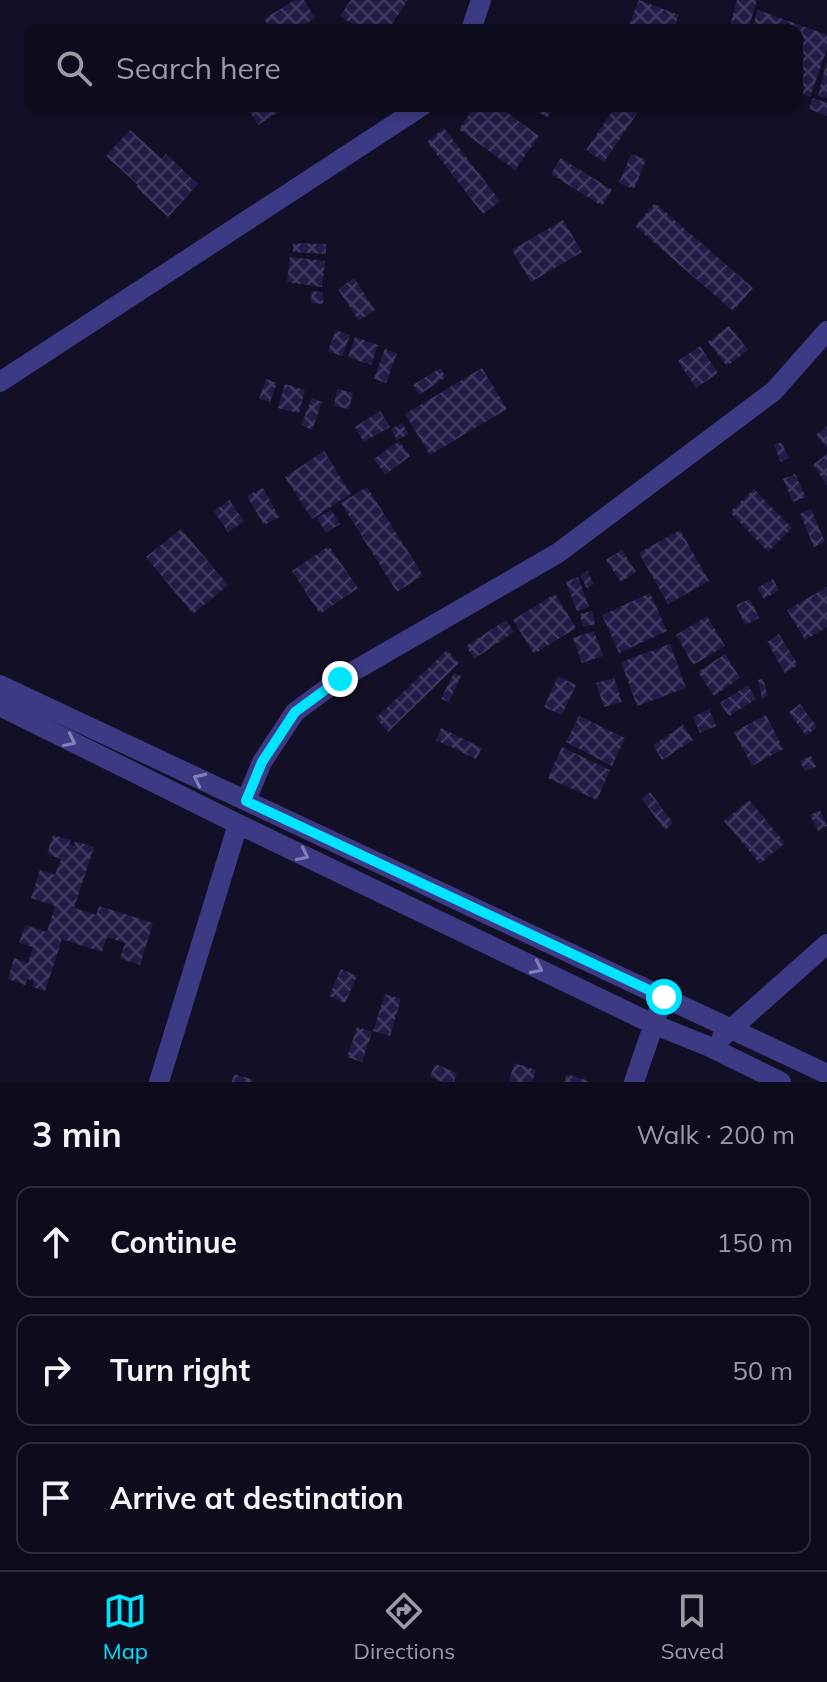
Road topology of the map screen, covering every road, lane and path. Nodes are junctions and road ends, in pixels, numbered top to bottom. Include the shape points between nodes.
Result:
1 (481, 0) edge
2 (473, 24) edge
3 (413, 112) edge
4 (827, 331) edge
5 (0, 382) edge
6 (0, 685) edge
7 (0, 706) edge
8 (246, 801) junction
9 (238, 824) junction
10 (827, 944) edge
11 (664, 997) junction
12 (653, 1024) junction
13 (731, 1029) junction
14 (710, 1047) junction
15 (827, 1074) edge
16 (159, 1082) edge
17 (634, 1082) edge
18 (781, 1082) edge

1 - 2 street
3 - 5 street
4 - 8 street via 774,391 558,553 340,679 295,712 262,762
8 -> 6 street
7 -> 9 street
8 - 11 street
9 -> 12 street
9 - 16 street
10 - 13 street
11 - 12 street
11 - 13 street
12 - 14 street
12 - 17 street
13 - 14 street
13 - 15 street
14 - 18 street

